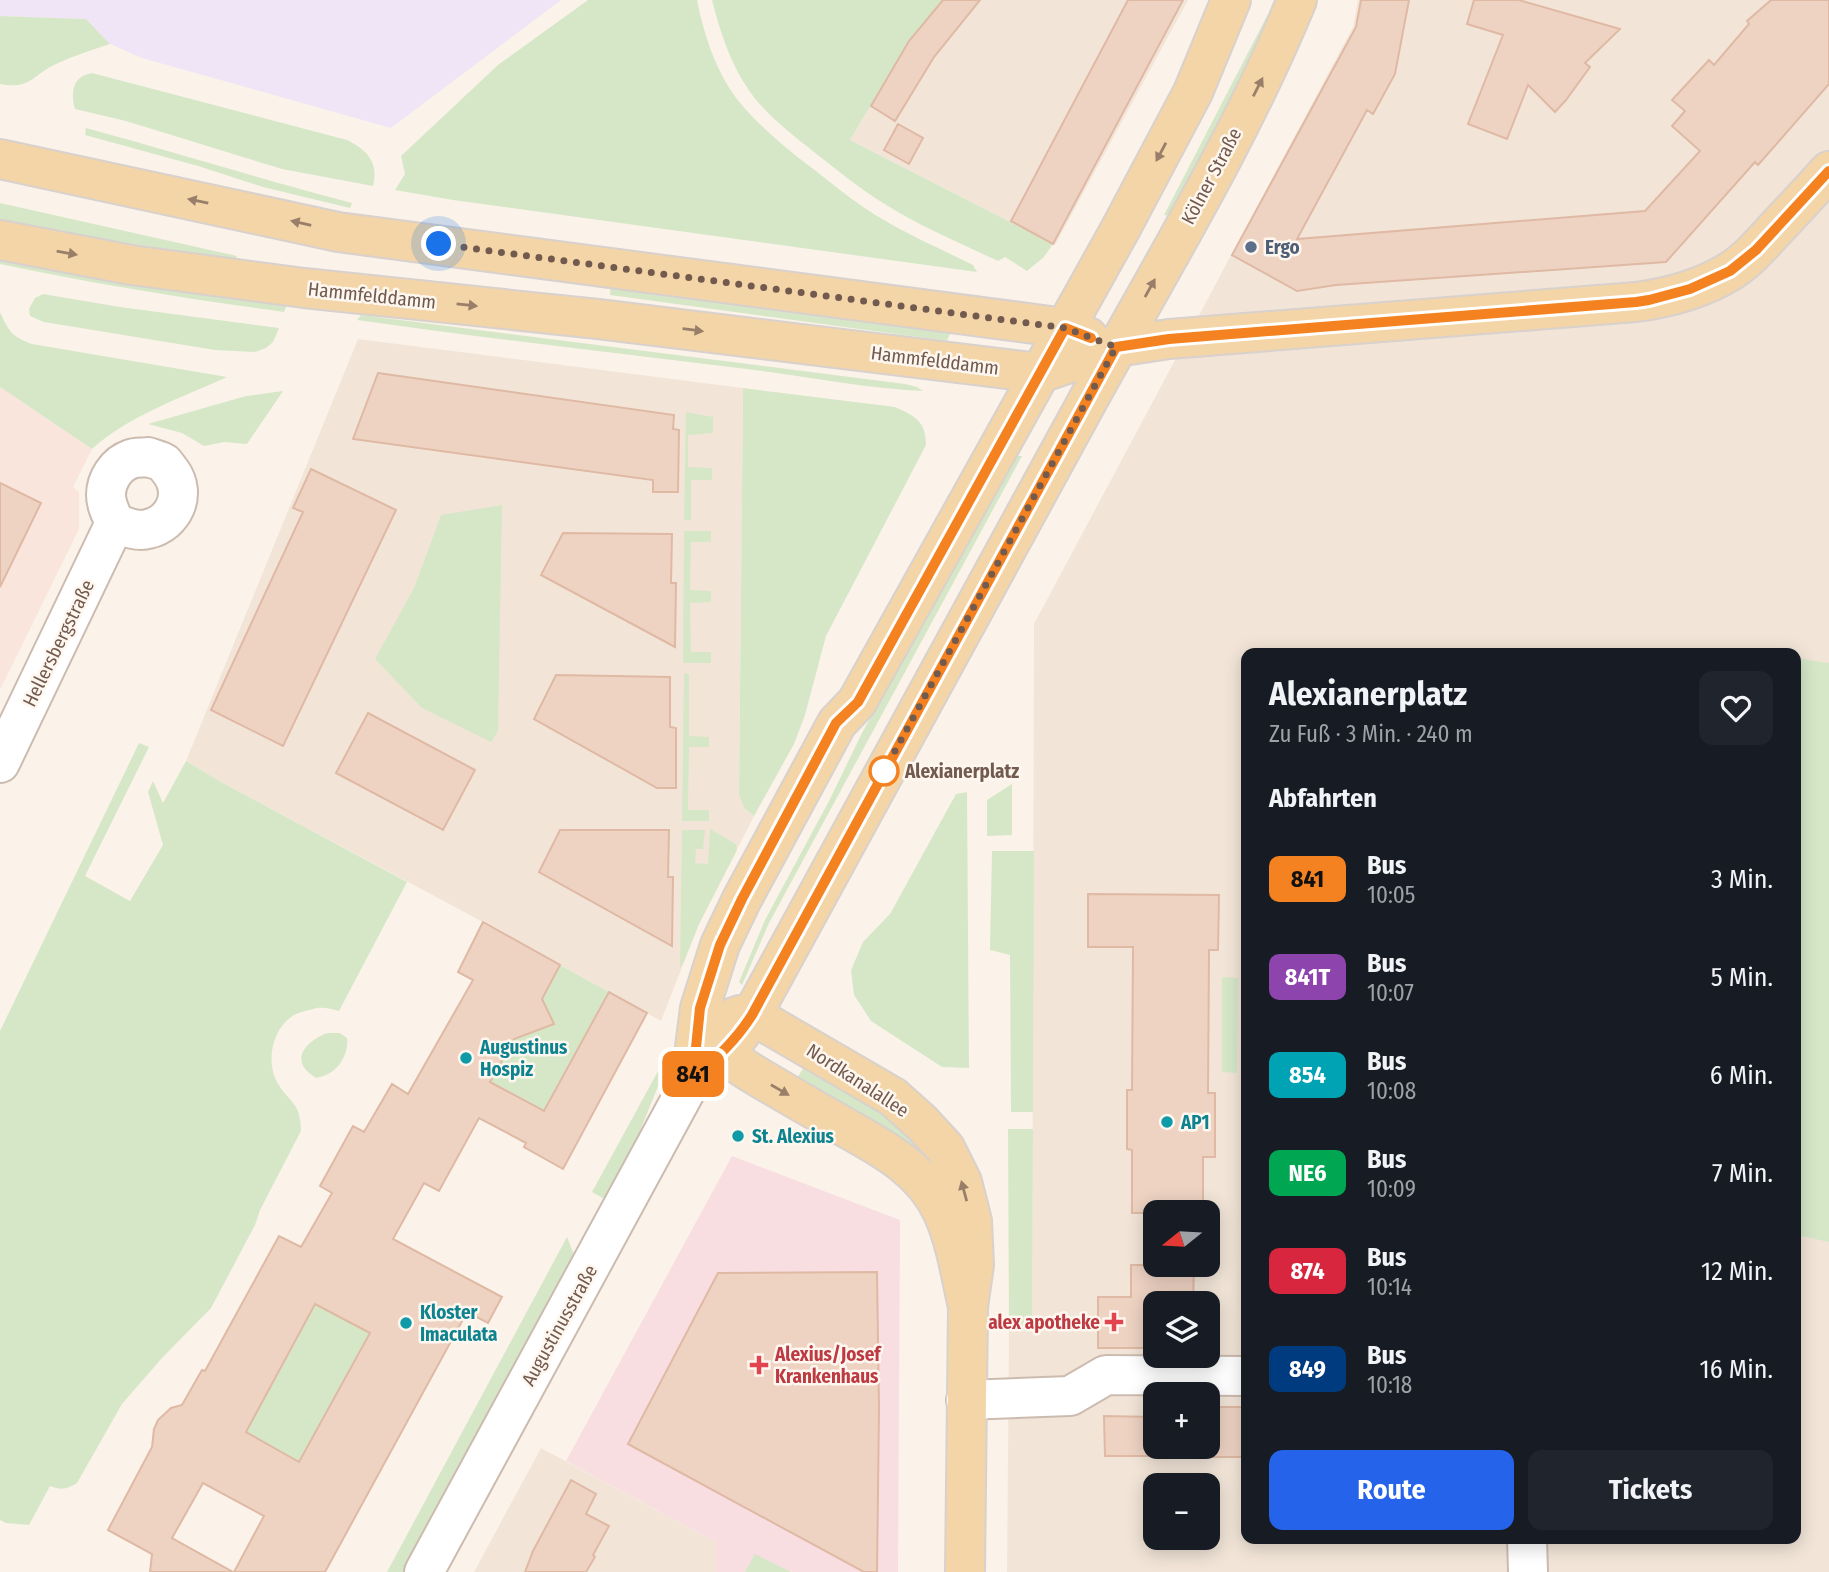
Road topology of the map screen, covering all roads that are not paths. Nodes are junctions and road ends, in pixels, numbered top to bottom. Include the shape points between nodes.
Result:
1 (1231, 0) edge
2 (1297, 0) edge
3 (0, 159) edge
4 (1829, 171) edge
5 (0, 240) edge
6 (1065, 328) junction
7 (1116, 347) junction
8 (1040, 373) junction
9 (115, 523) dead end
10 (0, 763) edge
11 (716, 1044) junction
12 (968, 1307) junction
13 (1241, 1376) edge
14 (966, 1400) junction
15 (1527, 1544) edge
16 (424, 1572) edge
17 (965, 1572) edge
18 (1528, 1572) edge

1 -> 6 main road via 1194,92
7 -> 2 main road, Kölner Straße via 1226,150 1275,55
6 -> 3 main road via 338,232
4 - 7 main road, Hammfelddamm via 1738,265 1676,294 1636,302
5 -> 8 main road, Hammfelddamm via 131,265 304,288
6 - 7 main road
6 - 8 main road
7 - 8 main road, Hammfelddamm
7 - 11 main road
8 - 11 main road via 858,702 851,734 736,963 721,1005
9 - 10 street, Hellersbergstraße
11 -> 12 main road, Nordkanalallee via 750,1072 915,1172 943,1212
12 -> 11 main road, Nordkanalallee via 974,1265 972,1221 962,1182 946,1148 893,1097
11 - 16 street, Augustinusstraße
12 - 14 main road, Nordkanalallee
13 - 14 street via 1106,1375 1070,1396
14 - 17 main road, Nordkanalallee
15 - 18 street

